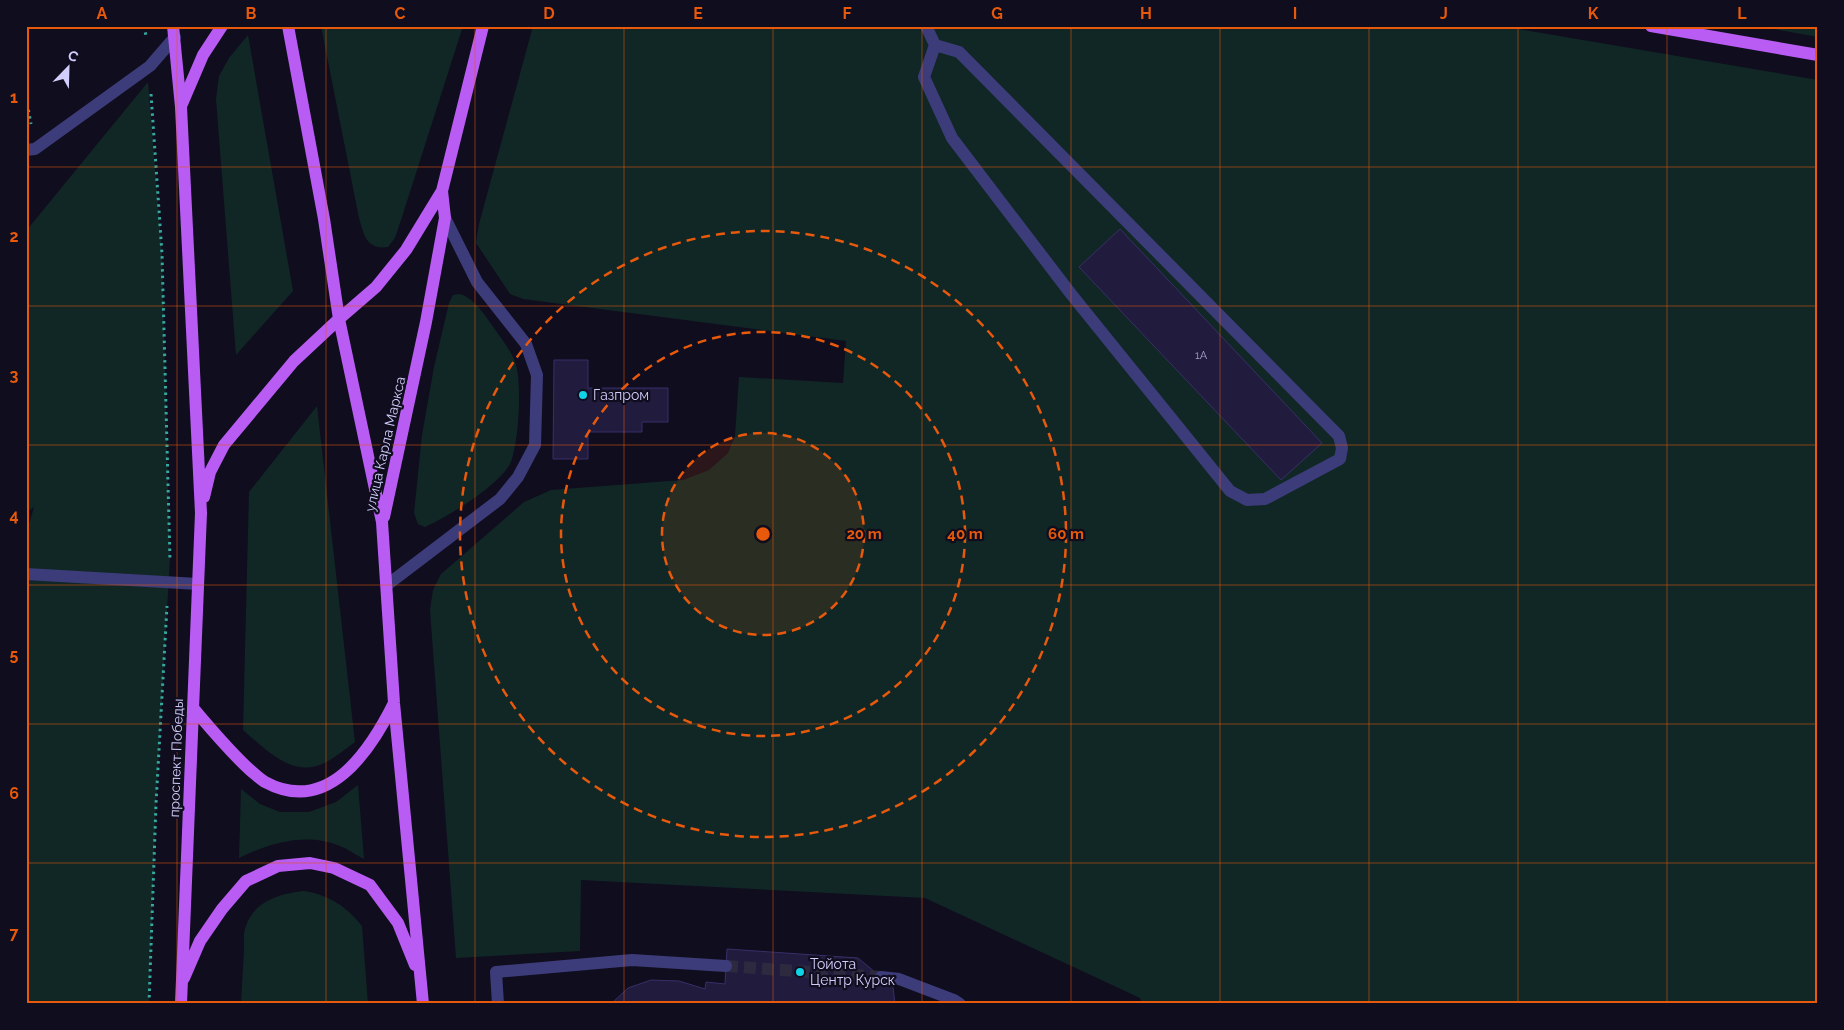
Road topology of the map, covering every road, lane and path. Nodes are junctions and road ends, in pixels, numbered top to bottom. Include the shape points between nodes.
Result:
1 (144, 26) edge
2 (222, 26) edge
3 (288, 26) edge
4 (483, 26) edge
5 (926, 26) edge
6 (1651, 26) edge
7 (174, 32) edge
8 (935, 45) junction
9 (1818, 56) edge
10 (150, 66) junction
11 (181, 107) junction
12 (26, 150) edge
13 (442, 192) junction
14 (445, 218) junction
15 (339, 319) junction
16 (201, 513) junction
17 (382, 522) junction
18 (169, 568) dead end
19 (26, 574) edge
20 (198, 584) junction
21 (387, 585) junction
22 (168, 597) dead end
23 (394, 703) junction
24 (193, 708) junction
25 (726, 966) tunnel mouth
26 (881, 977) tunnel mouth
27 (421, 979) junction
28 (181, 987) junction
29 (149, 1004) edge
30 (180, 1004) edge
31 (423, 1004) edge
32 (498, 1004) edge
33 (960, 1004) edge

1 - 10 path
2 - 11 main road via 203,55
3 - 15 main road, улица Карла Маркса
4 - 13 main road, улица Карла Маркса
5 - 8 street
6 - 9 main road
7 - 10 street
7 - 11 main road
8 - 8 street via 959,52 1339,436 1340,459 1266,499 1247,500 1230,492 1071,294 952,138 924,77
10 - 12 street via 35,149
10 - 18 path via 162,254
11 - 16 main road
13 - 14 main road, улица Карла Маркса
13 - 15 main road via 406,250 382,280
14 - 17 main road, улица Карла Маркса via 418,363
14 - 21 street via 477,282 526,344 537,375 535,445 518,477 500,500
15 - 16 main road via 294,361 224,445 210,472
15 - 17 main road, улица Карла Маркса
16 - 20 main road, проспект Победы
17 - 21 main road
19 - 20 street
20 - 24 main road, проспект Победы
21 - 23 main road
22 - 29 path
23 - 24 main road via 366,751 349,770 334,782 311,790 284,790 263,781 237,758
23 - 27 main road
24 - 28 main road, проспект Победы
25 - 32 street via 632,960 496,972
26 - 33 street via 899,979
27 - 28 main road via 398,923 370,885 334,868 310,863 278,866 246,881 200,941
27 - 31 main road
28 - 30 main road, проспект Победы

